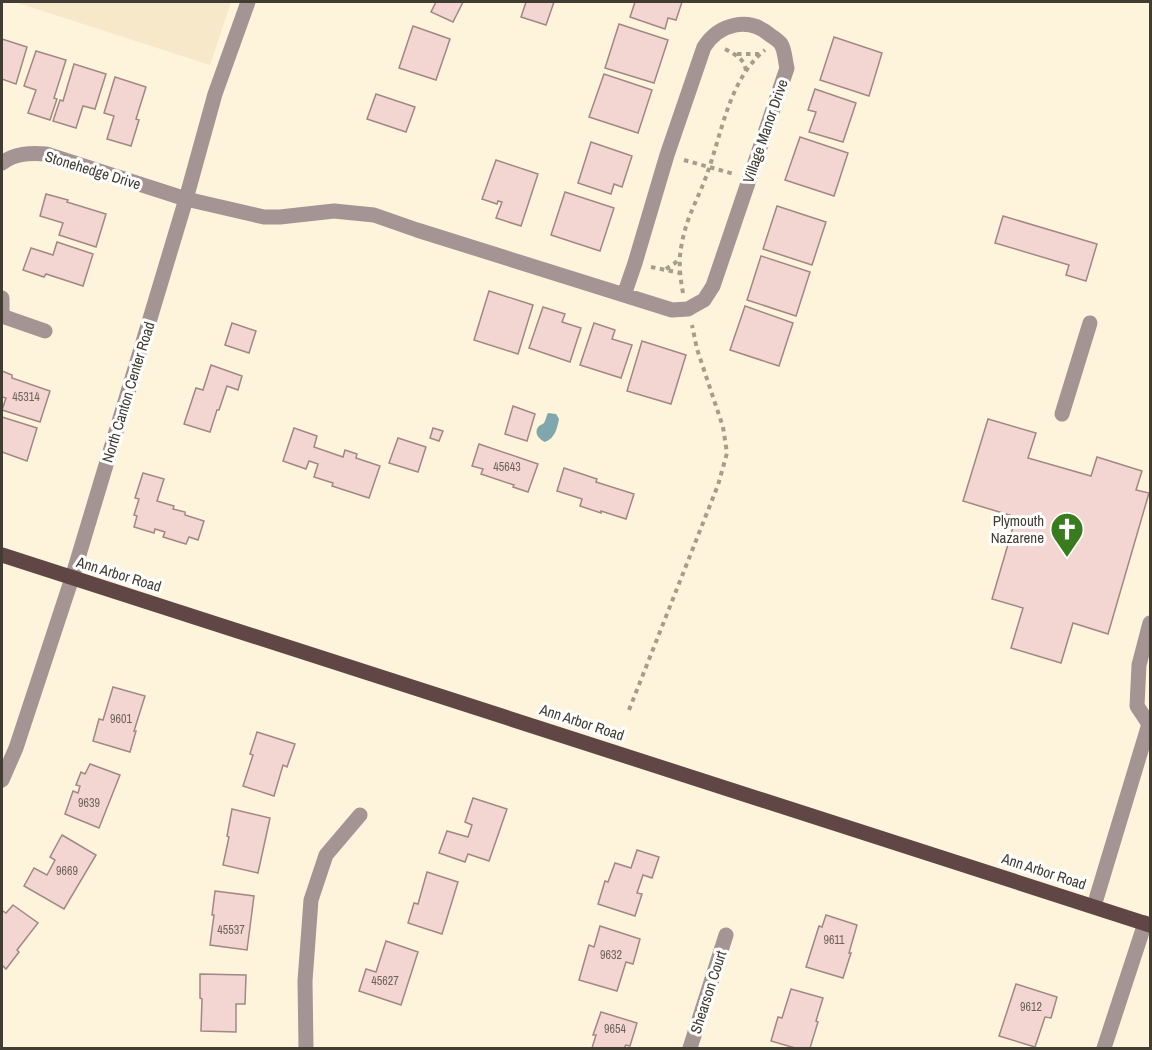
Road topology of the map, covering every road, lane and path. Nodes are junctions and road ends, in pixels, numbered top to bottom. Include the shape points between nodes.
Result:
1 (248, 2) edge
2 (766, 49) dead end
3 (760, 54) junction
4 (746, 72) junction
5 (682, 159) dead end
6 (2, 163) edge
7 (710, 167) junction
8 (736, 175) dead end
9 (186, 199) junction
10 (679, 258) junction
11 (648, 266) dead end
12 (662, 269) junction
13 (680, 273) junction
14 (624, 295) junction
15 (684, 296) dead end
16 (2, 298) edge
17 (2, 315) edge
18 (691, 322) dead end
19 (1090, 323) dead end
20 (45, 331) dead end
21 (1062, 414) dead end
22 (2, 555) edge
23 (72, 578) junction
24 (1150, 622) edge
25 (629, 710) dead end
26 (1150, 724) edge
27 (2, 780) edge
28 (360, 815) dead end
29 (1094, 906) junction
30 (1148, 924) edge
31 (726, 935) dead end
32 (306, 1048) edge
33 (690, 1048) edge
34 (1104, 1048) edge

1 - 9 street, North Canton Center Road via 215,94
2 - 3 path
3 - 4 path
3 - 4 path via 733,54 742,59
4 - 7 path
5 - 7 path
6 - 9 street, Stonehedge Drive via 17,155 46,154
7 - 8 path
7 - 10 path via 686,226
9 - 14 street, Village Manor Drive via 264,217 334,211 374,215
9 - 23 street, North Canton Center Road
10 - 12 path
10 - 13 path
11 - 12 path
12 - 13 path
13 - 15 path
14 - 14 street, Village Manor Drive via 680,310 704,300 710,293 786,68 782,45 764,30 753,25 731,25 720,30 704,47
16 - 17 street
17 - 20 street
18 - 25 path via 723,427 727,453
19 - 21 street
22 - 23 main road, Ann Arbor Road
23 - 27 street, North Canton Center Road
23 - 29 main road, Ann Arbor Road
24 - 26 street via 1139,665 1137,706
26 - 29 street
28 - 32 street via 326,855 311,900 305,981
29 - 30 main road, Ann Arbor Road
30 - 34 street
31 - 33 street, Shearson Court

